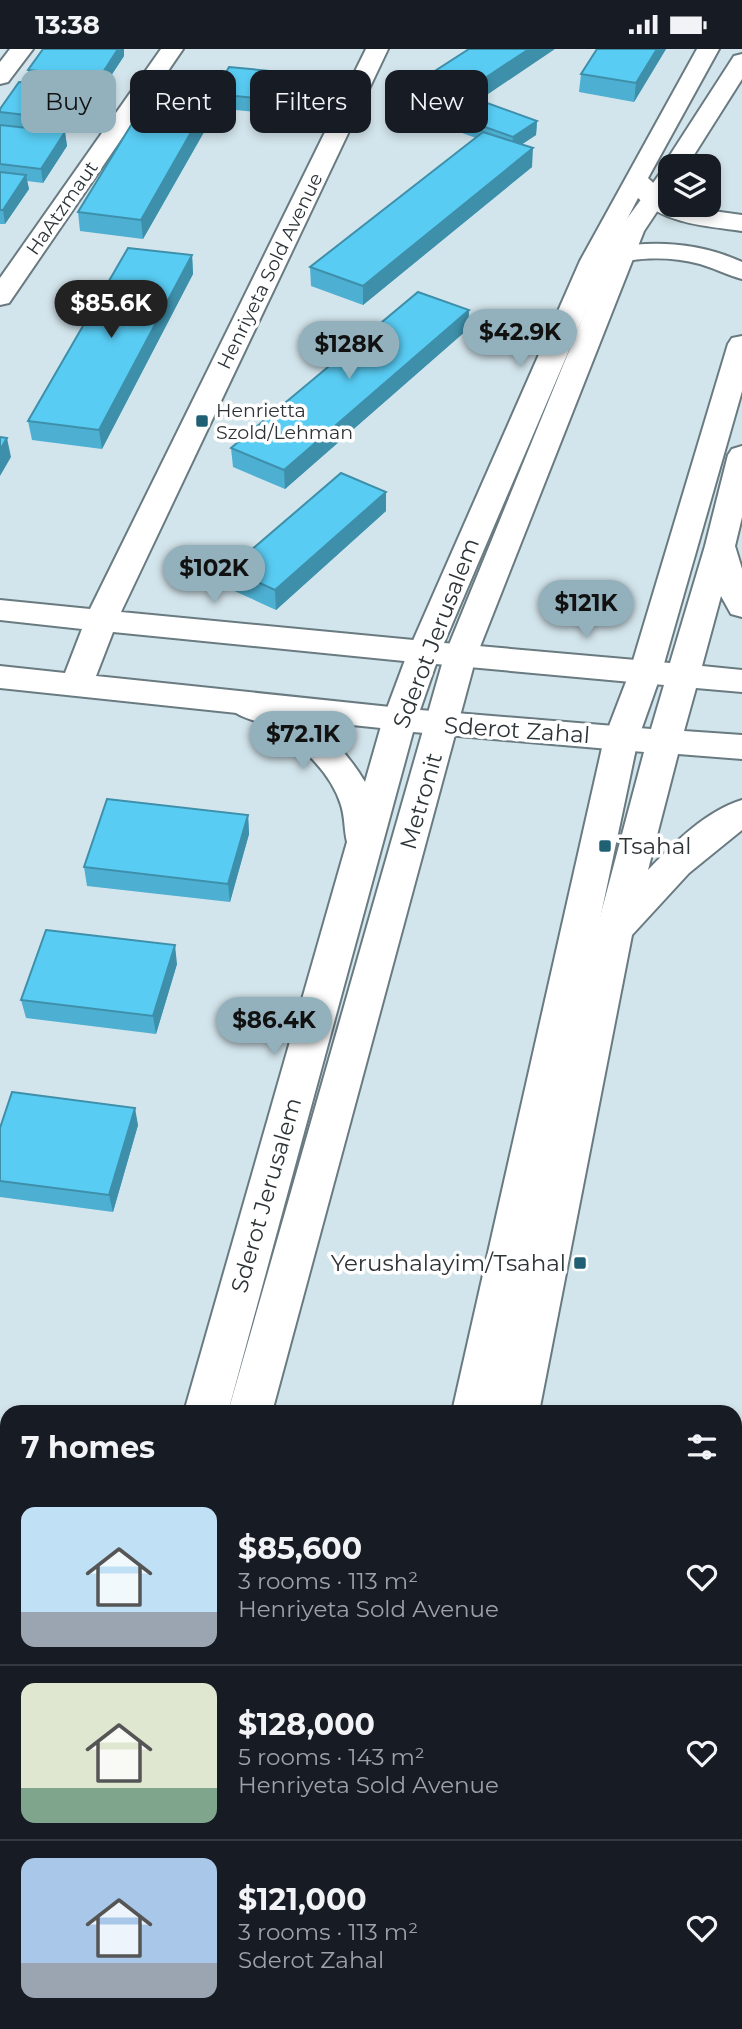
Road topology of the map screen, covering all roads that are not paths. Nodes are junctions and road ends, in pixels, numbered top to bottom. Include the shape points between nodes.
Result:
1 (22, 49) edge
2 (172, 49) edge
3 (377, 49) edge
4 (708, 49) edge
5 (742, 61) edge
6 (0, 77) edge
7 (683, 154) edge
8 (653, 184) edge
9 (742, 223) edge
10 (608, 257) junction
11 (742, 271) edge
12 (0, 297) edge
13 (742, 344) edge
14 (742, 455) edge
15 (720, 546) junction
16 (742, 607) edge
17 (0, 610) edge
18 (101, 620) junction
19 (424, 652) junction
20 (460, 657) junction
21 (645, 674) junction
22 (682, 676) junction
23 (0, 677) edge
24 (742, 681) edge
25 (76, 685) junction
26 (242, 703) junction
27 (400, 719) junction
28 (443, 725) junction
29 (621, 739) junction
30 (664, 741) junction
31 (742, 747) edge
32 (742, 813) edge
33 (365, 842) junction
34 (614, 932) junction
35 (208, 1405) edge
36 (252, 1405) edge
37 (476, 1405) edge
38 (520, 1405) edge

1 - 6 main road
2 - 12 main road, HaAtzmaut via 23,247
3 - 18 main road, Henriyeta Sold Avenue
4 - 8 main road
5 - 7 main road
8 - 9 main road via 677,212
8 - 10 main road, Metronit via 631,231
10 - 11 main road via 648,250 682,253
10 - 19 main road, Sderot Jerusalem
10 - 20 main road, Metronit
13 - 21 main road
14 - 15 main road
15 - 16 main road
15 - 22 main road
17 - 18 main road
18 - 19 main road
18 - 25 main road, Henriyeta Sold Avenue
19 - 20 main road
19 - 27 main road, Sderot Jerusalem
20 - 21 main road
20 - 28 main road, Metronit
21 - 22 main road
21 - 29 main road
22 - 24 main road
22 - 30 main road
23 - 25 main road, Sderot Zahal
25 - 26 main road, Sderot Zahal
26 - 27 main road, Sderot Zahal
26 - 33 main road via 290,724 334,764 358,804
27 - 28 main road, Sderot Zahal
27 - 33 main road, Sderot Jerusalem
28 - 29 main road, Sderot Zahal
28 - 36 main road, Metronit
29 - 30 main road, Sderot Zahal
29 - 37 main road
30 - 31 main road, Sderot Zahal
30 - 34 main road
32 - 34 main road via 667,870
33 - 35 main road, Sderot Jerusalem
34 - 38 main road

